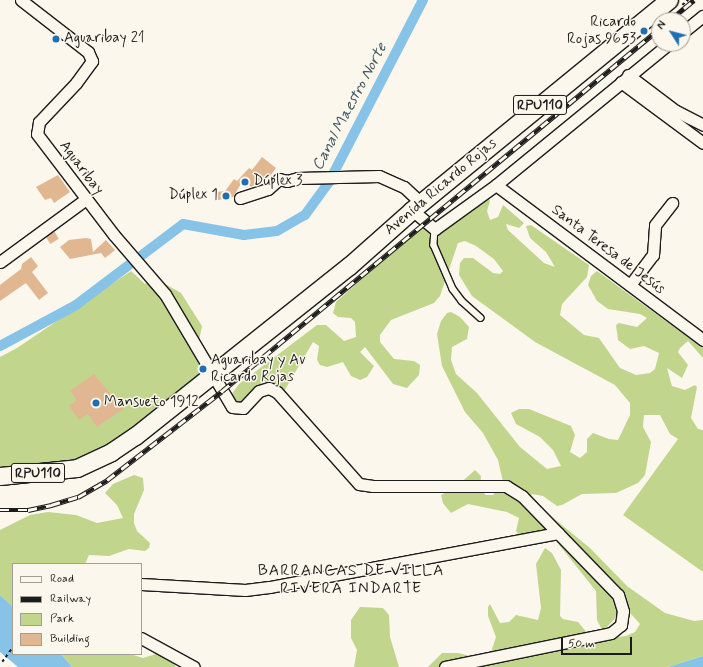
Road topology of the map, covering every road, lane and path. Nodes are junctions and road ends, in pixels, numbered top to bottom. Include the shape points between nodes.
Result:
1 (21, 0) edge
2 (669, 0) edge
3 (703, 16) edge
4 (691, 26) edge
5 (658, 52) edge
6 (625, 79) junction
7 (703, 125) edge
8 (703, 143) edge
9 (496, 185) junction
10 (240, 198) dead end
11 (86, 200) junction
12 (672, 203) dead end
13 (416, 206) junction
14 (435, 229) junction
15 (0, 262) edge
16 (630, 285) junction
17 (481, 318) dead end
18 (703, 340) edge
19 (212, 373) junction
20 (0, 476) edge
21 (558, 532) junction
22 (142, 584) edge
23 (142, 639) edge
24 (12, 648) edge
25 (2, 662) dead end
26 (194, 667) edge
27 (446, 667) edge

1 - 11 street, Aguaribay via 91,56 90,66 36,128 37,134
2 - 13 main road, Avenida Ricardo Rojas / RPU110
3 - 4 street
5 - 6 street
6 - 7 street
6 - 8 street
6 - 9 street
9 - 14 street
9 - 16 street, Santa Teresa de Jesús
10 - 13 street via 268,189 289,172 298,178 379,176 404,187
11 - 15 street
11 - 19 street, Aguaribay via 165,294
12 - 16 street via 655,225 653,255
13 - 14 street
13 - 19 main road, Avenida Ricardo Rojas / RPU110 via 350,266 236,358
14 - 17 lane via 434,245 453,289
16 - 18 street, Santa Teresa de Jesús
19 - 20 main road, RPU110 via 135,436 94,461 76,468
19 - 21 street, Aguaribay via 229,403 236,409 243,408 262,389 269,388 277,392 359,484 506,486 522,496
21 - 22 street via 245,590
21 - 27 street via 618,595 623,611 621,625 611,633
23 - 26 street
24 - 25 path

